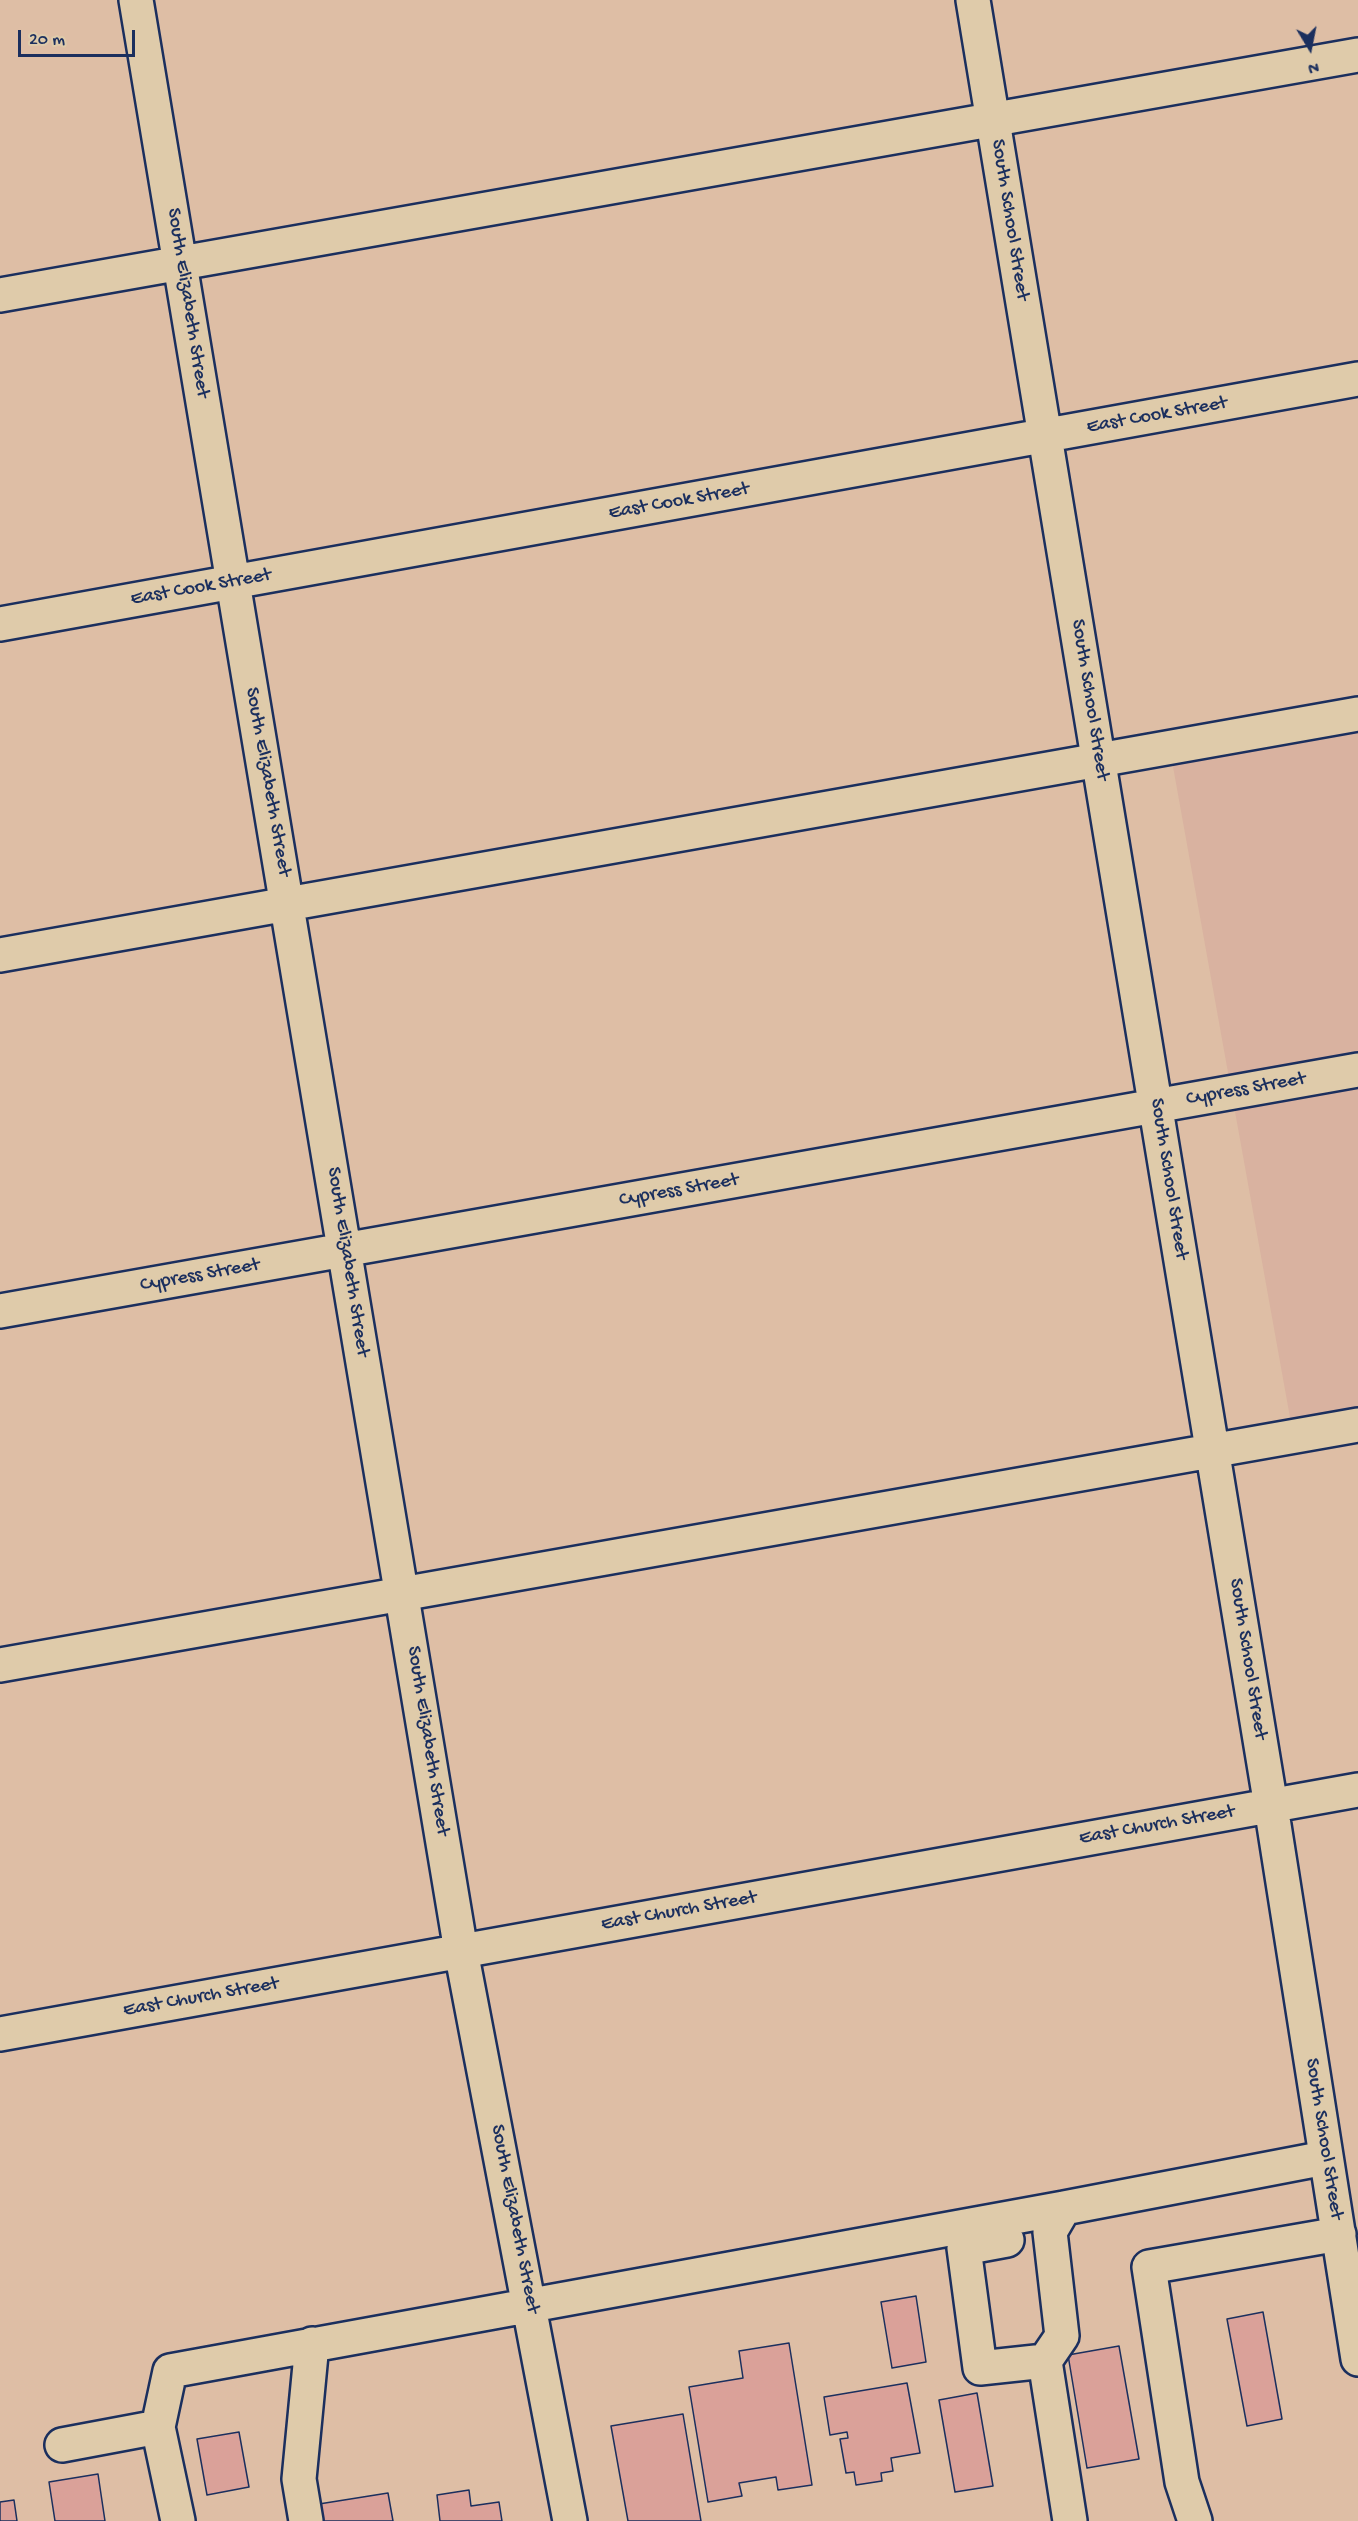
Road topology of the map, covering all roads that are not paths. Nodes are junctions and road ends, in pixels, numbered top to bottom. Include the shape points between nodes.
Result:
1 (136, 0) edge
2 (973, 0) edge
3 (1358, 54) edge
4 (993, 119) junction
5 (180, 264) junction
6 (0, 296) edge
7 (1358, 380) edge
8 (1045, 436) junction
9 (233, 582) junction
10 (0, 624) edge
11 (1358, 714) edge
12 (1099, 760) junction
13 (287, 904) junction
14 (0, 954) edge
15 (1358, 1070) edge
16 (1156, 1107) junction
17 (345, 1250) junction
18 (0, 1311) edge
19 (1358, 1425) edge
20 (1212, 1450) junction
21 (402, 1594) junction
22 (0, 1665) edge
23 (1358, 1790) edge
24 (1271, 1806) junction
25 (461, 1951) junction
26 (0, 2034) edge
27 (1325, 2158) junction
28 (1057, 2220) junction
29 (1338, 2234) junction
30 (530, 2304) junction
31 (312, 2344) junction
32 (1358, 2360) edge
33 (1045, 2361) junction
34 (158, 2427) junction
35 (62, 2445) dead end
36 (178, 2521) edge
37 (306, 2521) edge
38 (570, 2521) edge
39 (1070, 2521) edge
40 (1195, 2521) edge

1 - 5 street, South Elizabeth Street
2 - 4 street, South School Street
3 - 4 street
4 - 5 street
4 - 8 street, South School Street
5 - 6 street
5 - 9 street, South Elizabeth Street
7 - 8 street, East Cook Street
8 - 9 street, East Cook Street
8 - 12 street, South School Street
9 - 10 street, East Cook Street
9 - 13 street, South Elizabeth Street
11 - 12 street
12 - 13 street
12 - 16 street, South School Street
13 - 14 street
13 - 17 street, South Elizabeth Street
15 - 16 street, Cypress Street
16 - 17 street, Cypress Street
16 - 20 street, South School Street
17 - 18 street, Cypress Street
17 - 21 street, South Elizabeth Street
19 - 20 street
20 - 21 street
20 - 24 street, South School Street
21 - 22 street
21 - 25 street, South Elizabeth Street
23 - 24 street, East Church Street
24 - 25 street, East Church Street
24 - 27 street, South School Street
25 - 26 street, East Church Street
25 - 30 street, South Elizabeth Street
27 - 28 street
27 - 29 street, South School Street
28 - 30 street
28 - 33 street via 1062,2336
28 - 33 street via 964,2248 981,2368
29 - 32 street, South School Street
29 - 40 street via 1149,2266 1182,2482
30 - 31 street
30 - 38 street, South Elizabeth Street
31 - 34 street via 170,2371
31 - 37 street via 299,2480
33 - 39 street
34 - 35 street
34 - 36 street

